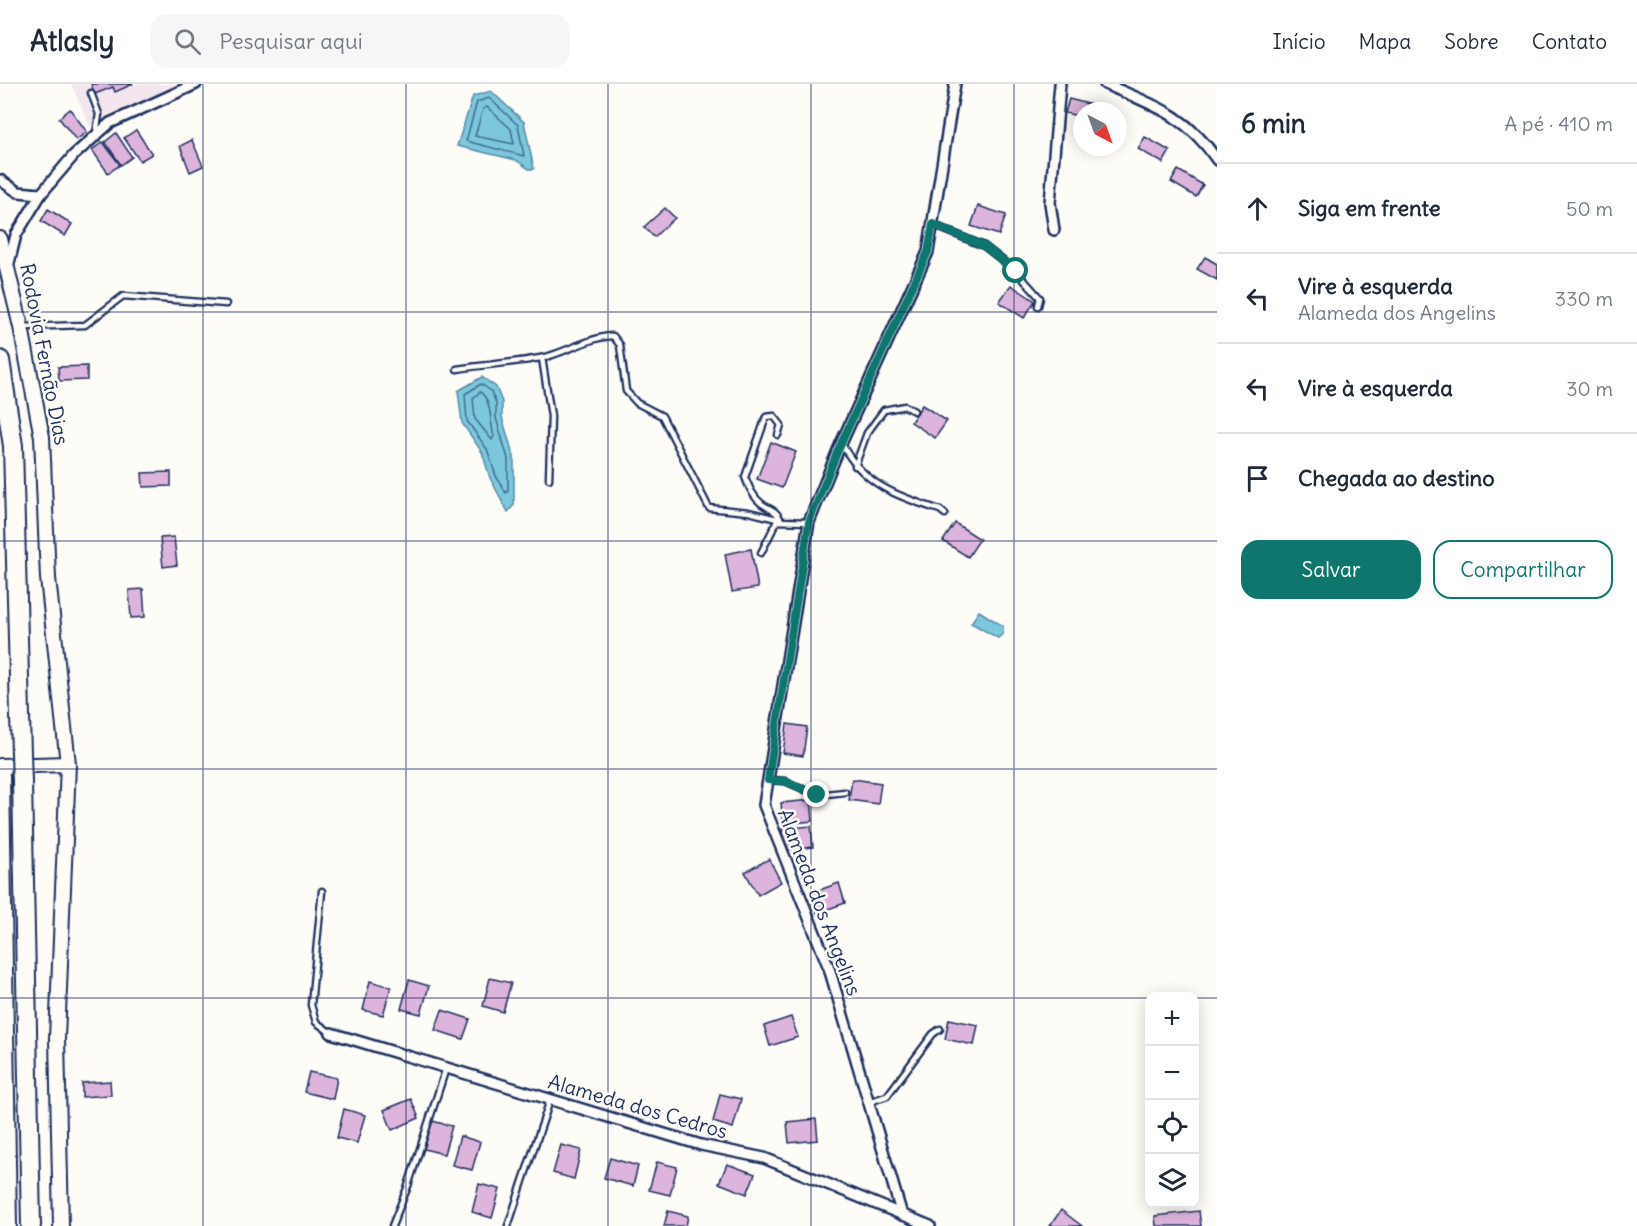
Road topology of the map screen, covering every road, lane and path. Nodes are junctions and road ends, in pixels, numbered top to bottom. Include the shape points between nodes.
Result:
1 (196, 84) edge
2 (955, 84) edge
3 (1060, 84) edge
4 (1105, 84) edge
5 (91, 93) dead end
6 (95, 136) junction
7 (1217, 160) edge
8 (0, 180) edge
9 (41, 194) junction
10 (933, 224) junction
11 (1053, 230) dead end
12 (0, 239) edge
13 (7, 272) junction
14 (226, 304) dead end
15 (1038, 306) dead end
16 (21, 327) junction
17 (542, 358) junction
18 (0, 360) edge
19 (457, 369) dead end
20 (914, 411) dead end
21 (778, 435) dead end
22 (841, 442) junction
23 (855, 466) junction
24 (549, 479) dead end
25 (945, 514) dead end
26 (781, 520) junction
27 (809, 522) junction
28 (761, 553) dead end
29 (68, 764) junction
30 (0, 766) edge
31 (0, 775) edge
32 (768, 780) junction
33 (0, 783) edge
34 (845, 792) dead end
35 (322, 891) dead end
36 (940, 1029) dead end
37 (331, 1033) joint
38 (447, 1068) junction
39 (550, 1099) junction
40 (869, 1102) junction
41 (902, 1215) junction
42 (7, 1226) edge
43 (31, 1226) edge
44 (61, 1226) edge
45 (392, 1226) edge
46 (508, 1226) edge
47 (930, 1226) edge

1 - 6 street via 110,123
2 - 10 street, Alameda dos Angelins
3 - 11 street via 1050,203
4 - 7 street via 1185,122
5 - 6 lane via 99,114
6 - 9 street
8 - 9 street via 18,192
9 - 13 street via 16,235
10 - 15 lane via 984,246 1008,264 1040,298
10 - 22 street, Alameda dos Angelins via 928,252
12 - 13 main road, Rodovia Fernão Dias
13 - 16 main road, Rodovia Fernão Dias
14 - 16 lane via 123,296 85,325
16 - 29 main road, Rodovia Fernão Dias via 42,437 48,578
17 - 19 lane
17 - 24 lane via 551,416
17 - 26 lane via 613,336 620,345 626,391 637,403 662,416 709,508
18 - 43 highway, bridge via 13,446
20 - 23 lane via 905,406 884,410 867,433
21 - 26 lane via 781,425 774,416 766,417 745,477 751,492 776,510
22 - 23 lane
22 - 27 street, Alameda dos Angelins
23 - 25 lane via 879,486
26 - 27 lane
26 - 28 lane
27 - 32 street, Alameda dos Angelins
29 - 30 main road
29 - 44 main road, Rodovia Fernão Dias via 57,1039
31 - 33 highway
32 - 34 lane via 785,781 817,795
32 - 40 street, Alameda dos Angelins via 764,805 830,968
33 - 42 highway
35 - 37 lane via 311,1005 316,1022
36 - 40 lane via 887,1096
37 - 38 street, Alameda dos Cedros
38 - 39 street, Alameda dos Cedros
38 - 45 lane
39 - 41 street, Alameda dos Cedros via 701,1145 764,1158
39 - 46 lane
40 - 41 street, Alameda dos Angelins
41 - 47 street, Alameda dos Cedros

